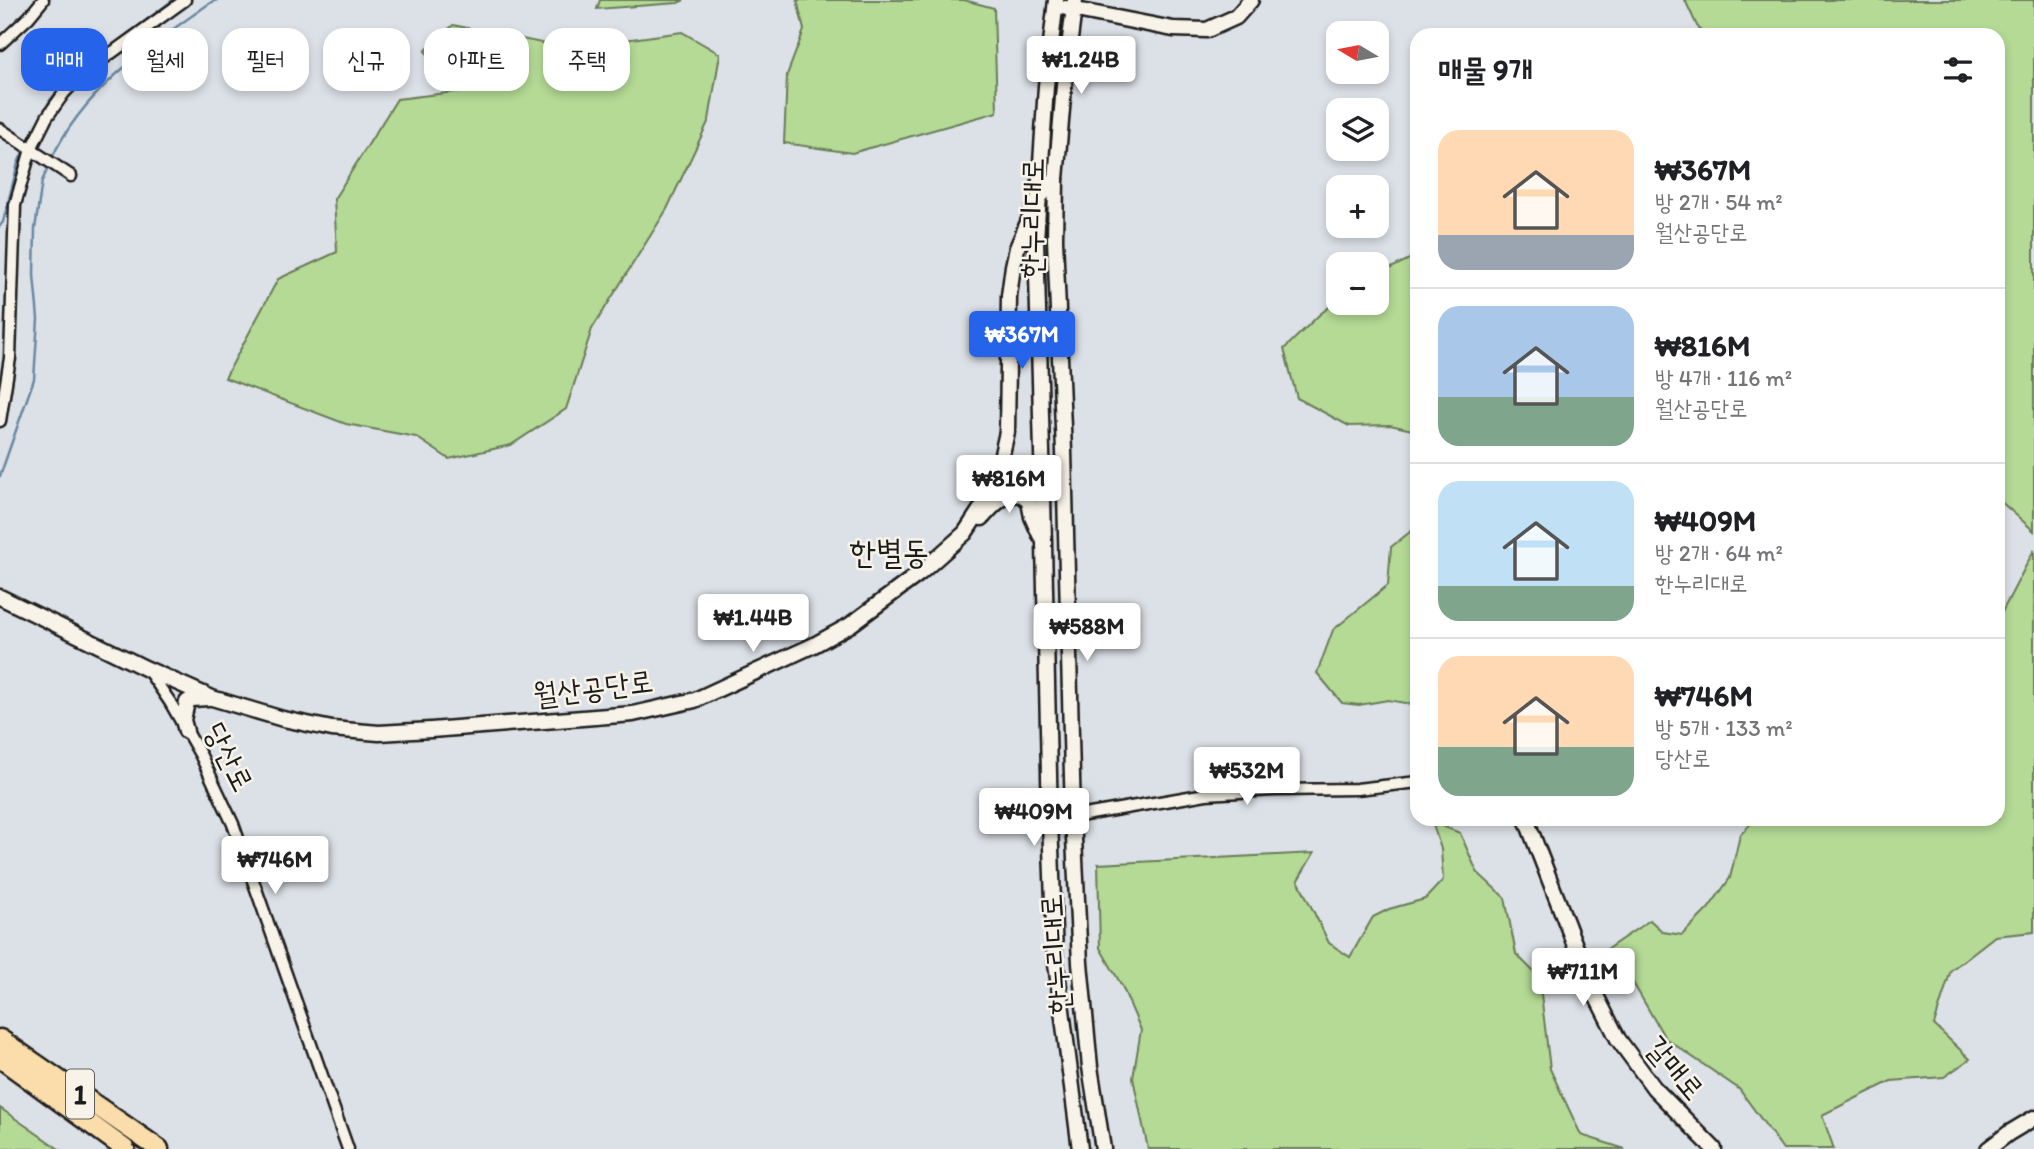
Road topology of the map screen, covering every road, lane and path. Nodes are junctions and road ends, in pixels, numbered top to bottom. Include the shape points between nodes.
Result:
1 (43, 0) edge
2 (185, 0) edge
3 (1251, 0) edge
4 (1055, 3) edge
5 (1074, 5) edge
6 (0, 44) edge
7 (0, 129) edge
8 (30, 148) junction
9 (67, 174) dead end
10 (1056, 179) junction
11 (1038, 199) junction
12 (0, 421) edge
13 (965, 533) junction
14 (1044, 544) junction
15 (0, 597) edge
16 (147, 669) junction
17 (212, 698) junction
18 (186, 730) junction
19 (1410, 783) edge
20 (1073, 817) junction
21 (1529, 826) edge
22 (0, 1040) edge
23 (0, 1058) edge
24 (2034, 1118) edge
25 (125, 1149) edge
26 (159, 1149) edge
27 (348, 1149) edge
28 (1080, 1149) edge
29 (1103, 1149) edge
30 (1714, 1149) edge
31 (1988, 1149) edge

1 - 6 street
2 - 8 street via 80,75
3 - 5 street via 1236,17 1207,30 1173,29
4 - 5 street
4 - 11 street, 한누리대로
5 - 10 street, 한누리대로
7 - 8 street
8 - 9 street
8 - 12 street via 15,205 10,358
10 - 11 street, 월산공단로
10 - 20 street, 한누리대로
11 - 13 street, 월산공단로 via 1013,266 1009,296 1007,432 989,492
11 - 14 street, 한누리대로 via 1035,240
13 - 14 street via 1004,496 1023,495
13 - 17 street, 월산공단로 via 850,625 814,645 695,700 633,714 379,733 283,719
14 - 28 street, 한누리대로 via 1055,956
15 - 16 street, 당산로
16 - 17 street, 월산공단로
16 - 18 street, 당산로
17 - 18 street via 187,702
18 - 27 street, 당산로 via 233,824
19 - 20 street via 1206,794
20 - 29 street, 한누리대로 via 1080,964
21 - 30 street, 갈매로 via 1590,984 1618,1039 1654,1088
22 - 26 highway, 1
23 - 25 highway, 1
24 - 31 street

